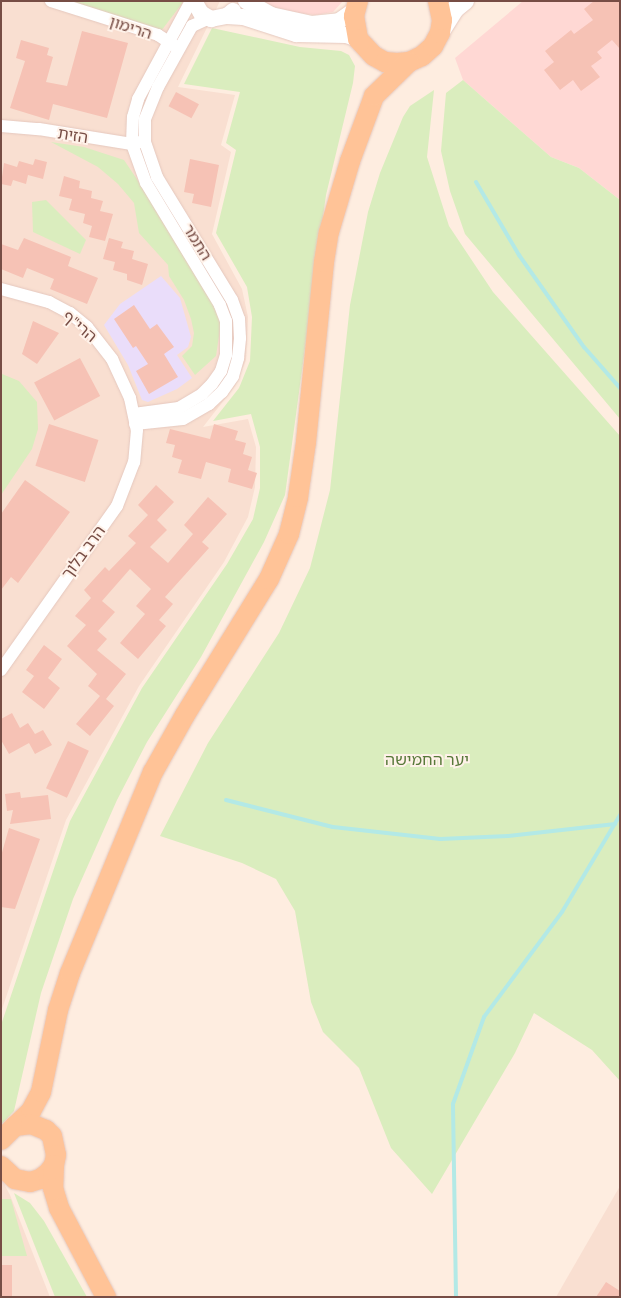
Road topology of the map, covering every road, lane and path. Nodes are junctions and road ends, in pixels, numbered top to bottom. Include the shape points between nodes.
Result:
1 (52, 1) edge
2 (193, 1) edge
3 (238, 1) edge
4 (246, 1) edge
5 (438, 1) edge
6 (465, 1) edge
7 (356, 6) edge
8 (226, 16) junction
9 (208, 18) junction
10 (440, 33) junction
11 (361, 44) junction
12 (174, 45) junction
13 (409, 62) junction
14 (369, 109) junction
15 (1, 126) edge
16 (138, 143) junction
17 (1, 289) edge
18 (130, 398) joint
19 (134, 419) junction
20 (1, 670) edge
21 (44, 1078) junction
22 (8, 1133) edge
23 (52, 1136) junction
24 (54, 1165) junction
25 (9, 1176) edge
26 (72, 1236) junction
27 (106, 1297) edge

1 - 12 street, הרימון via 158,36
2 - 9 street
2 - 12 street, התמר
3 - 8 street
4 - 7 street via 271,15 312,24 338,21
5 - 10 main road via 442,20
6 - 10 main road via 455,9
7 - 11 main road via 354,28
8 - 9 street
8 - 11 street via 243,17 296,34 346,35
9 - 12 street, התמר via 192,26
10 - 13 main road via 428,51
11 - 13 main road via 385,62
11 - 14 main road via 370,63 373,81
12 - 16 street, התמר via 138,100 133,117
13 - 14 main road via 374,96
14 - 21 main road via 329,232 304,460 290,534 269,579 181,722 144,793 70,972 58,1010
15 - 16 street, הזית
16 - 19 street, התמר via 232,300 239,319 240,338 232,376 209,404 183,419
17 - 18 street, הרי"ף via 49,302 87,327 112,360
18 - 19 street, הרב בלוך
19 - 20 street, הרב בלוך via 137,430 134,462 117,506
21 - 22 main road via 36,1103
21 - 23 main road via 45,1121
22 - 23 main road via 31,1124
23 - 24 main road via 56,1156
24 - 25 main road via 40,1179
24 - 26 main road via 55,1198
25 - 26 main road via 49,1205
26 - 27 main road

